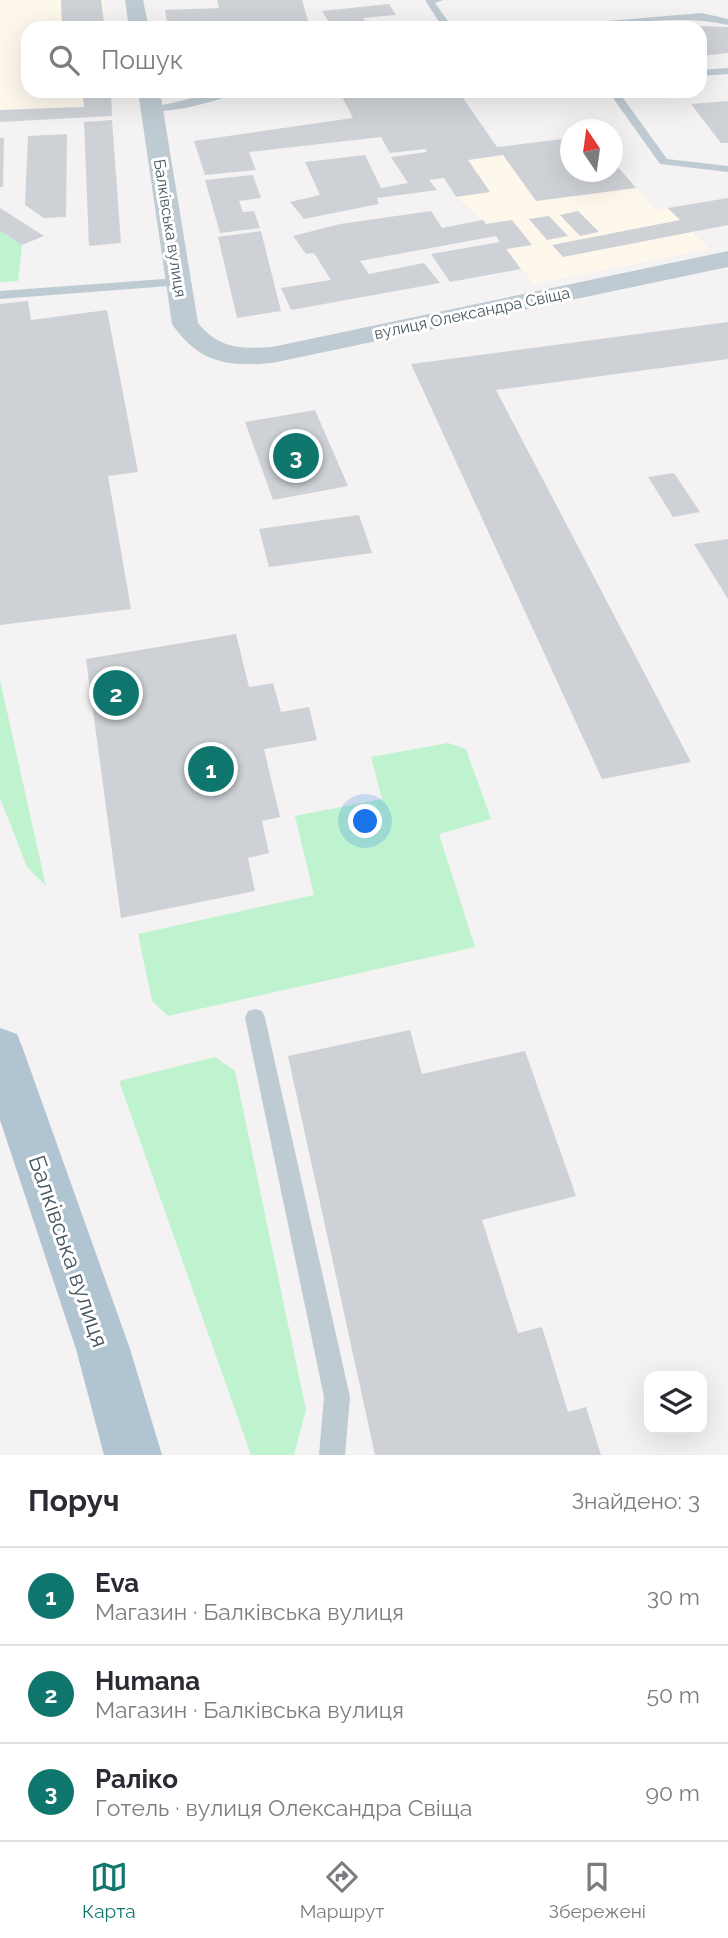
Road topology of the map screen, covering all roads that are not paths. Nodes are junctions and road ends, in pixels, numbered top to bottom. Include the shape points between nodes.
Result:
1 (135, 0) edge
2 (427, 0) edge
3 (439, 0) edge
4 (138, 21) edge
5 (443, 21) edge
6 (643, 21) edge
7 (728, 22) edge
8 (728, 71) edge
9 (707, 72) edge
10 (209, 98) edge
11 (618, 98) edge
12 (150, 100) edge
13 (728, 169) edge
14 (728, 259) edge
15 (178, 282) junction
16 (0, 295) edge
17 (215, 352) joint
18 (255, 1018) dead end
19 (0, 1049) edge
20 (133, 1455) edge
21 (332, 1455) edge

1 - 4 street
2 - 3 lane
2 - 5 lane
6 - 7 lane via 702,16
8 - 9 lane
10 - 12 lane via 184,105
11 - 13 lane via 664,162
12 - 15 street, Балківська вулиця
14 - 17 street, вулиця Олександра Свіща via 272,355 241,358
15 - 16 lane
15 - 17 street, Балківська вулиця via 185,324 197,341
18 - 21 lane via 337,1397
19 - 20 main road, Балківська вулиця via 103,1349

